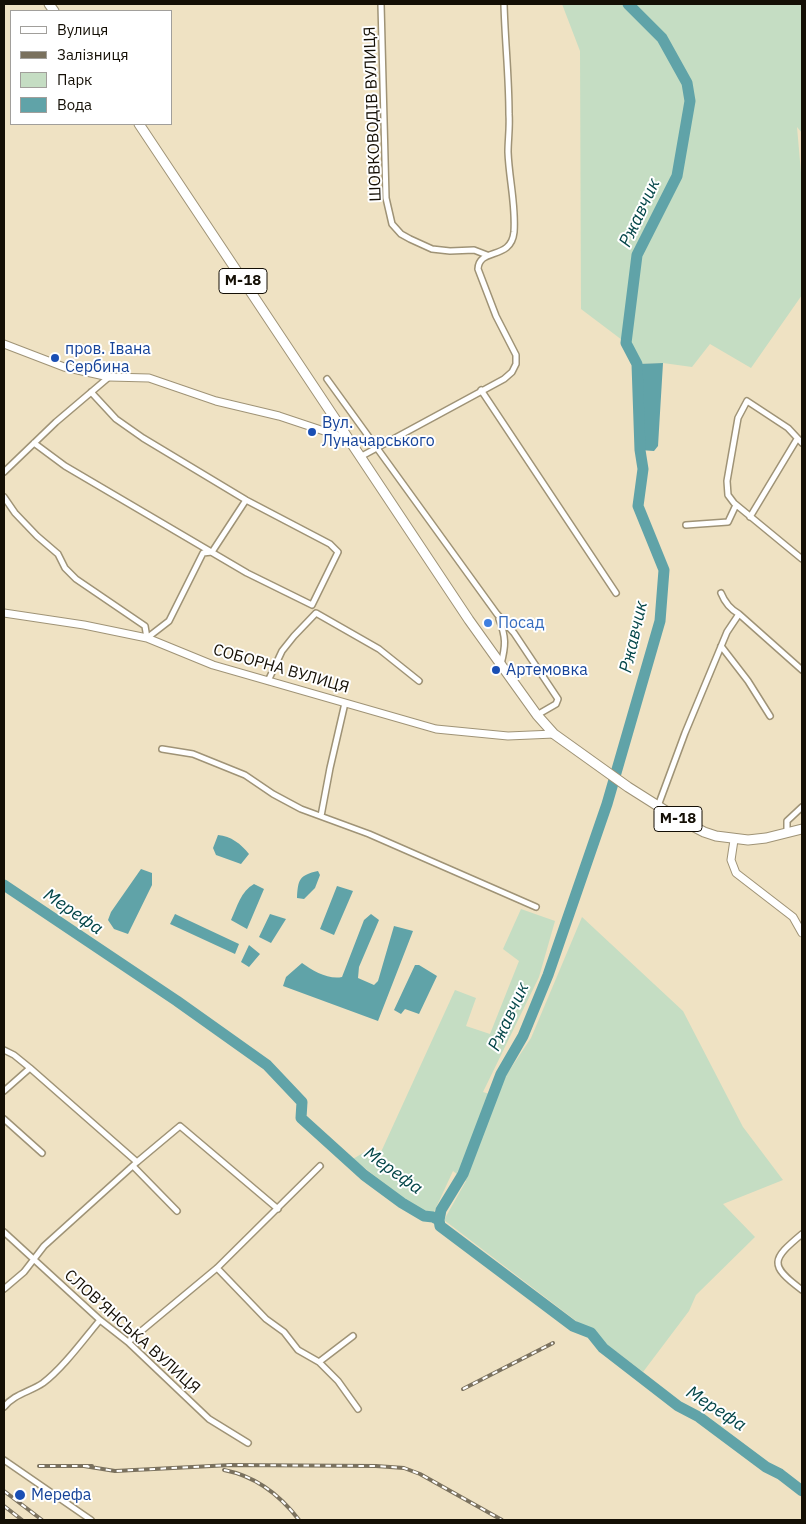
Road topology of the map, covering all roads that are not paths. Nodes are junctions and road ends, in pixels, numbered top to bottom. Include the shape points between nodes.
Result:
1 (381, 4) edge
2 (504, 4) edge
3 (140, 125) edge
4 (474, 250) junction
5 (487, 255) junction
6 (479, 262) junction
7 (4, 344) edge
8 (109, 377) junction
9 (327, 379) dead end
10 (481, 390) junction
11 (91, 392) junction
12 (348, 438) junction
13 (797, 438) junction
14 (34, 443) junction
15 (802, 443) edge
16 (377, 449) junction
17 (360, 457) junction
18 (5, 470) edge
19 (4, 497) edge
20 (246, 500) junction
21 (736, 505) junction
22 (750, 517) junction
23 (686, 525) dead end
24 (212, 552) junction
25 (802, 559) edge
26 (616, 593) dead end
27 (721, 593) dead end
28 (312, 605) junction
29 (4, 613) edge
30 (316, 613) junction
31 (497, 614) junction
32 (740, 614) junction
33 (147, 638) junction
34 (721, 646) junction
35 (501, 665) junction
36 (802, 670) edge
37 (268, 681) junction
38 (419, 681) dead end
39 (345, 703) junction
40 (537, 715) junction
41 (770, 716) dead end
42 (554, 734) junction
43 (162, 749) dead end
44 (658, 806) junction
45 (802, 807) edge
46 (321, 816) junction
47 (802, 829) edge
48 (787, 833) junction
49 (734, 840) junction
50 (536, 907) dead end
51 (802, 933) edge
52 (4, 1050) edge
53 (30, 1068) junction
54 (4, 1091) edge
55 (4, 1119) edge
56 (42, 1153) dead end
57 (137, 1162) junction
58 (132, 1166) junction
59 (320, 1166) dead end
60 (278, 1209) junction
61 (177, 1212) dead end
62 (4, 1232) edge
63 (802, 1234) edge
64 (33, 1260) junction
65 (216, 1268) junction
66 (4, 1289) edge
67 (802, 1290) edge
68 (100, 1320) junction
69 (353, 1336) dead end
70 (128, 1342) junction
71 (319, 1362) junction
72 (4, 1407) edge
73 (358, 1409) dead end
74 (248, 1443) dead end
75 (4, 1460) edge
76 (91, 1520) edge

1 - 4 street, ШОВКОВОДІВ ВУЛИЦЯ via 386,198 392,224 401,234 432,248
2 - 5 street via 508,153 514,195 514,232 505,249
3 - 12 highway, М-18
4 - 5 street
4 - 6 street
5 - 6 street
6 - 10 street via 479,273 496,316 516,355 512,372
7 - 8 street via 64,367
8 - 11 street
8 - 12 street via 150,378 216,401 279,416
9 - 16 street
10 - 16 street
10 - 26 street
11 - 14 street
11 - 20 street via 116,419 143,438
12 - 17 highway, М-18
13 - 15 street
13 - 21 street via 788,428 747,401 738,418 727,481 728,495
13 - 22 street
14 - 18 street
14 - 24 street via 65,466
16 - 17 street
16 - 31 street
17 - 35 highway, М-18
19 - 33 street via 37,536 58,554 76,579 145,626
20 - 24 street
20 - 28 street via 330,544 338,552
21 - 22 street
21 - 23 street via 728,522
22 - 25 street
24 - 28 street via 246,573
24 - 33 street via 203,553 169,621
27 - 32 street via 731,609
28 - 30 street
29 - 33 street, СОБОРНА ВУЛИЦЯ
30 - 37 street via 282,651
30 - 38 street via 379,649
31 - 35 street via 505,635
31 - 40 street via 514,633 558,699 556,704
32 - 34 street
32 - 36 street
33 - 37 street, СОБОРНА ВУЛИЦЯ via 213,665
34 - 41 street
34 - 44 street
35 - 40 highway, М-18
37 - 39 street, СОБОРНА ВУЛИЦЯ
39 - 42 street, СОБОРНА ВУЛИЦЯ via 436,729 508,736
39 - 46 street
40 - 42 highway, М-18
42 - 44 highway, М-18
43 - 46 street via 193,754 245,775 273,794
44 - 49 highway, М-18 via 704,832
45 - 48 street via 787,821
46 - 50 street
47 - 48 highway, М-18
48 - 49 highway, М-18
49 - 51 street via 731,860 736,873 793,917
52 - 53 street
53 - 54 street
53 - 57 street
55 - 56 street
57 - 58 street
57 - 60 street via 180,1126
58 - 61 street
58 - 64 street via 44,1246
59 - 60 street
60 - 65 street
62 - 64 street, СЛОВ’ЯНСЬКА ВУЛИЦЯ
63 - 67 street via 778,1256 778,1266 783,1274
64 - 66 street
64 - 68 street, СЛОВ’ЯНСЬКА ВУЛИЦЯ
65 - 70 street
65 - 71 street via 266,1319 284,1332 298,1350
68 - 70 street, СЛОВ’ЯНСЬКА ВУЛИЦЯ
68 - 72 street via 42,1384 21,1393
69 - 71 street
70 - 74 street, СЛОВ’ЯНСЬКА ВУЛИЦЯ via 208,1419
71 - 73 street
75 - 76 street

